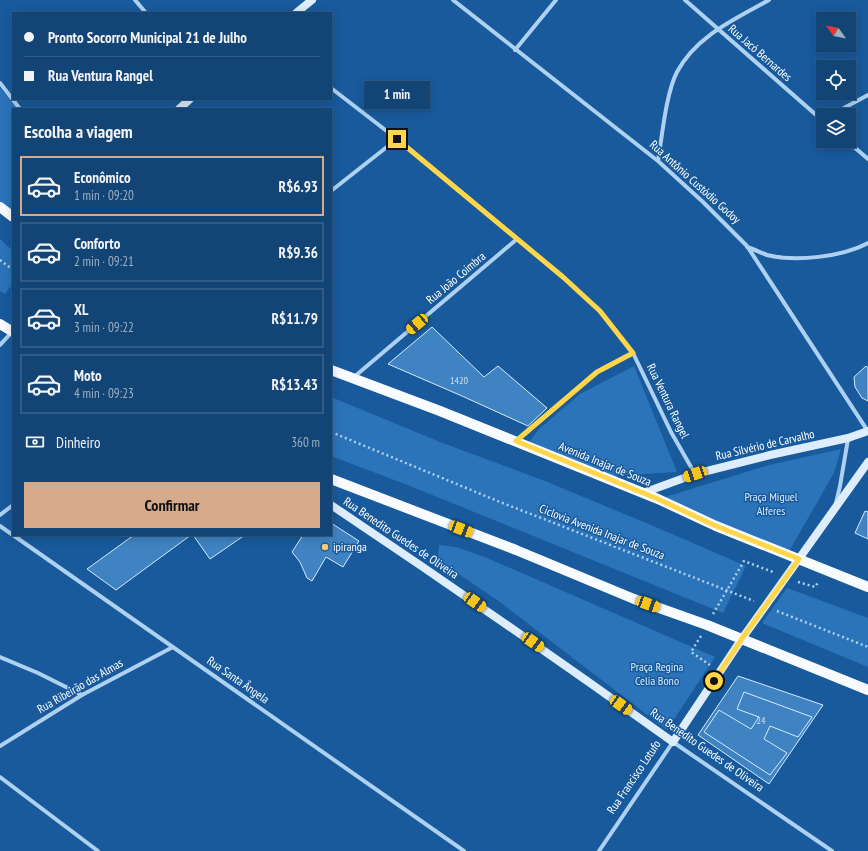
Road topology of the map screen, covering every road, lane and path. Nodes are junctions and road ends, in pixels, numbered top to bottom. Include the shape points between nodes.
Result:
1 (135, 0) edge
2 (312, 0) edge
3 (453, 0) edge
4 (556, 0) edge
5 (685, 0) edge
6 (769, 0) edge
7 (145, 12) edge
8 (297, 12) edge
9 (717, 29) junction
10 (515, 50) junction
11 (0, 83) edge
12 (332, 89) edge
13 (868, 95) edge
14 (12, 99) edge
15 (13, 100) edge
16 (189, 100) edge
17 (19, 108) edge
18 (179, 108) edge
19 (844, 108) edge
20 (816, 114) edge
21 (397, 139) junction
22 (855, 148) edge
23 (868, 159) edge
24 (658, 161) junction
25 (332, 190) edge
26 (0, 207) edge
27 (12, 216) edge
28 (517, 239) junction
29 (868, 243) edge
30 (747, 246) junction
31 (0, 260) edge
32 (12, 269) edge
33 (0, 324) edge
34 (12, 330) edge
35 (12, 332) edge
36 (0, 345) edge
37 (633, 353) junction
38 (332, 370) edge
39 (352, 378) junction
40 (868, 430) edge
41 (332, 432) edge
42 (848, 438) junction
43 (516, 441) junction
44 (868, 462) edge
45 (695, 474) junction
46 (332, 479) edge
47 (642, 493) junction
48 (12, 506) edge
49 (332, 506) edge
50 (833, 513) junction
51 (0, 515) edge
52 (0, 526) edge
53 (12, 534) edge
54 (14, 536) edge
55 (799, 559) junction
56 (826, 570) junction
57 (786, 578) junction
58 (868, 587) edge
59 (727, 590) junction
60 (766, 606) junction
61 (707, 625) junction
62 (741, 640) junction
63 (173, 647) junction
64 (868, 647) edge
65 (0, 656) edge
66 (720, 672) junction
67 (868, 690) edge
68 (82, 695) junction
69 (673, 742) junction
70 (0, 746) edge
71 (0, 777) edge
72 (98, 851) edge
73 (464, 851) edge
74 (599, 851) edge
75 (832, 851) edge

1 - 7 street
2 - 8 street
3 - 10 street, Rua Antônio Custódio Godoy
4 - 10 street
5 - 9 street, Rua Jacó Bernardes
6 - 9 street
9 - 20 street, Rua Jacó Bernardes
9 - 24 street via 692,50 676,73
10 - 24 street, Rua Antônio Custódio Godoy
11 - 14 street
12 - 21 street, Rua Ventura Rangel
13 - 19 street
15 - 17 street
16 - 18 street
21 - 25 street
21 - 28 street, Rua Ventura Rangel
22 - 23 street
24 - 30 street, Rua Antônio Custódio Godoy
26 - 27 main road
28 - 37 street, Rua Ventura Rangel via 600,311
28 - 39 street, Rua João Coimbra
29 - 30 street via 831,255 796,258 768,255
30 - 40 street, Rua Antônio Custódio Godoy
31 - 32 path
33 - 34 main road
35 - 36 street
37 - 43 street via 597,372
37 - 45 street, Rua Ventura Rangel via 671,432
38 - 39 main road, Avenida Inajar de Souza
39 - 43 main road, Avenida Inajar de Souza
40 - 42 street, Rua Silvério de Carvalho
41 - 59 path, Ciclovia Avenida Inajar de Souza via 500,502
42 - 45 street, Rua Silvério de Carvalho
42 - 50 street
43 - 47 main road, Avenida Inajar de Souza
44 - 50 street
45 - 47 street, Rua Silvério de Carvalho
46 - 61 main road via 516,550 634,599
47 - 55 main road, Avenida Inajar de Souza
48 - 51 street
49 - 69 street, Rua Benedito Guedes de Oliveira via 550,654
50 - 55 street
52 - 53 street, Rua Santa Ângela
54 - 63 street, Rua Santa Ângela
55 - 56 main road, Avenida Inajar de Souza
55 - 57 street, Rua Francisco Lotufo
56 - 57 path via 815,587
56 - 58 main road, Avenida Inajar de Souza
57 - 59 path via 744,561
57 - 60 street, Rua Francisco Lotufo
59 - 60 path, Ciclovia Avenida Inajar de Souza
59 - 61 path
60 - 62 street, Rua Francisco Lotufo
60 - 64 path, Ciclovia Avenida Inajar de Souza
61 - 62 main road
61 - 66 path via 692,652
62 - 66 street, Rua Francisco Lotufo
62 - 67 main road
63 - 68 street, Rua Ribeirão das Almas
63 - 73 street, Rua Santa Ângela
65 - 68 street
66 - 69 street, Rua Francisco Lotufo
68 - 70 street, Rua Ribeirão das Almas
69 - 74 street, Rua Francisco Lotufo
69 - 75 street, Rua Benedito Guedes de Oliveira
71 - 72 street

